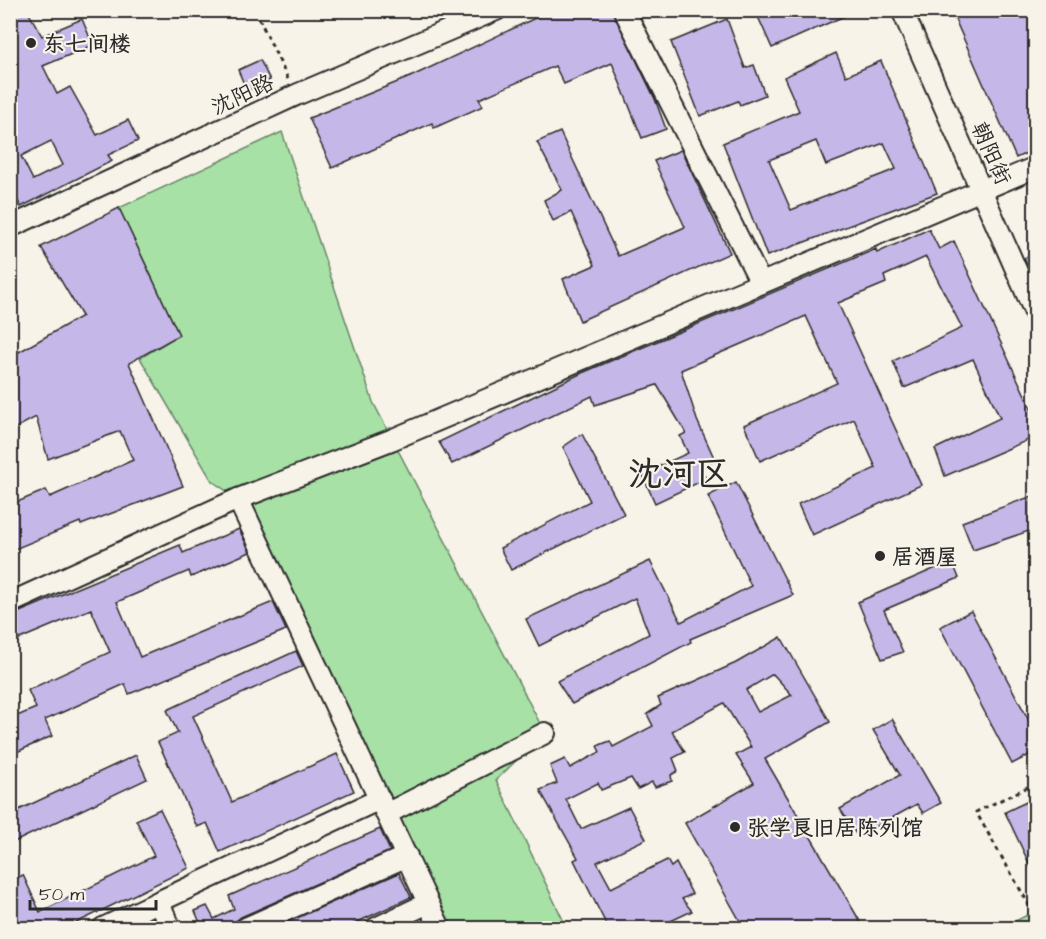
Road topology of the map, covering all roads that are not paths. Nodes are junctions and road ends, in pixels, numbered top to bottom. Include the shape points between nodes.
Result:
1 (496, 10) edge
2 (624, 10) edge
3 (902, 10) edge
4 (1035, 167) edge
5 (983, 191) junction
6 (10, 227) edge
7 (761, 283) junction
8 (1035, 315) edge
9 (238, 499) junction
10 (10, 603) edge
11 (545, 733) dead end
12 (384, 806) junction
13 (407, 856) junction
14 (158, 902) junction
15 (428, 903) junction
16 (103, 928) edge
17 (171, 928) edge
18 (246, 928) edge
19 (376, 928) edge
20 (440, 928) edge

1 - 6 street, 沈阳路 via 296,95
2 - 7 street
3 - 5 street, 朝阳街
4 - 5 street
5 - 7 street
5 - 8 street, 朝阳街
7 - 9 street via 391,440
9 - 10 street
9 - 12 street
11 - 12 street
12 - 13 street
12 - 14 street
13 - 15 street
13 - 18 street
14 - 16 street
14 - 17 street
15 - 19 street
15 - 20 street

